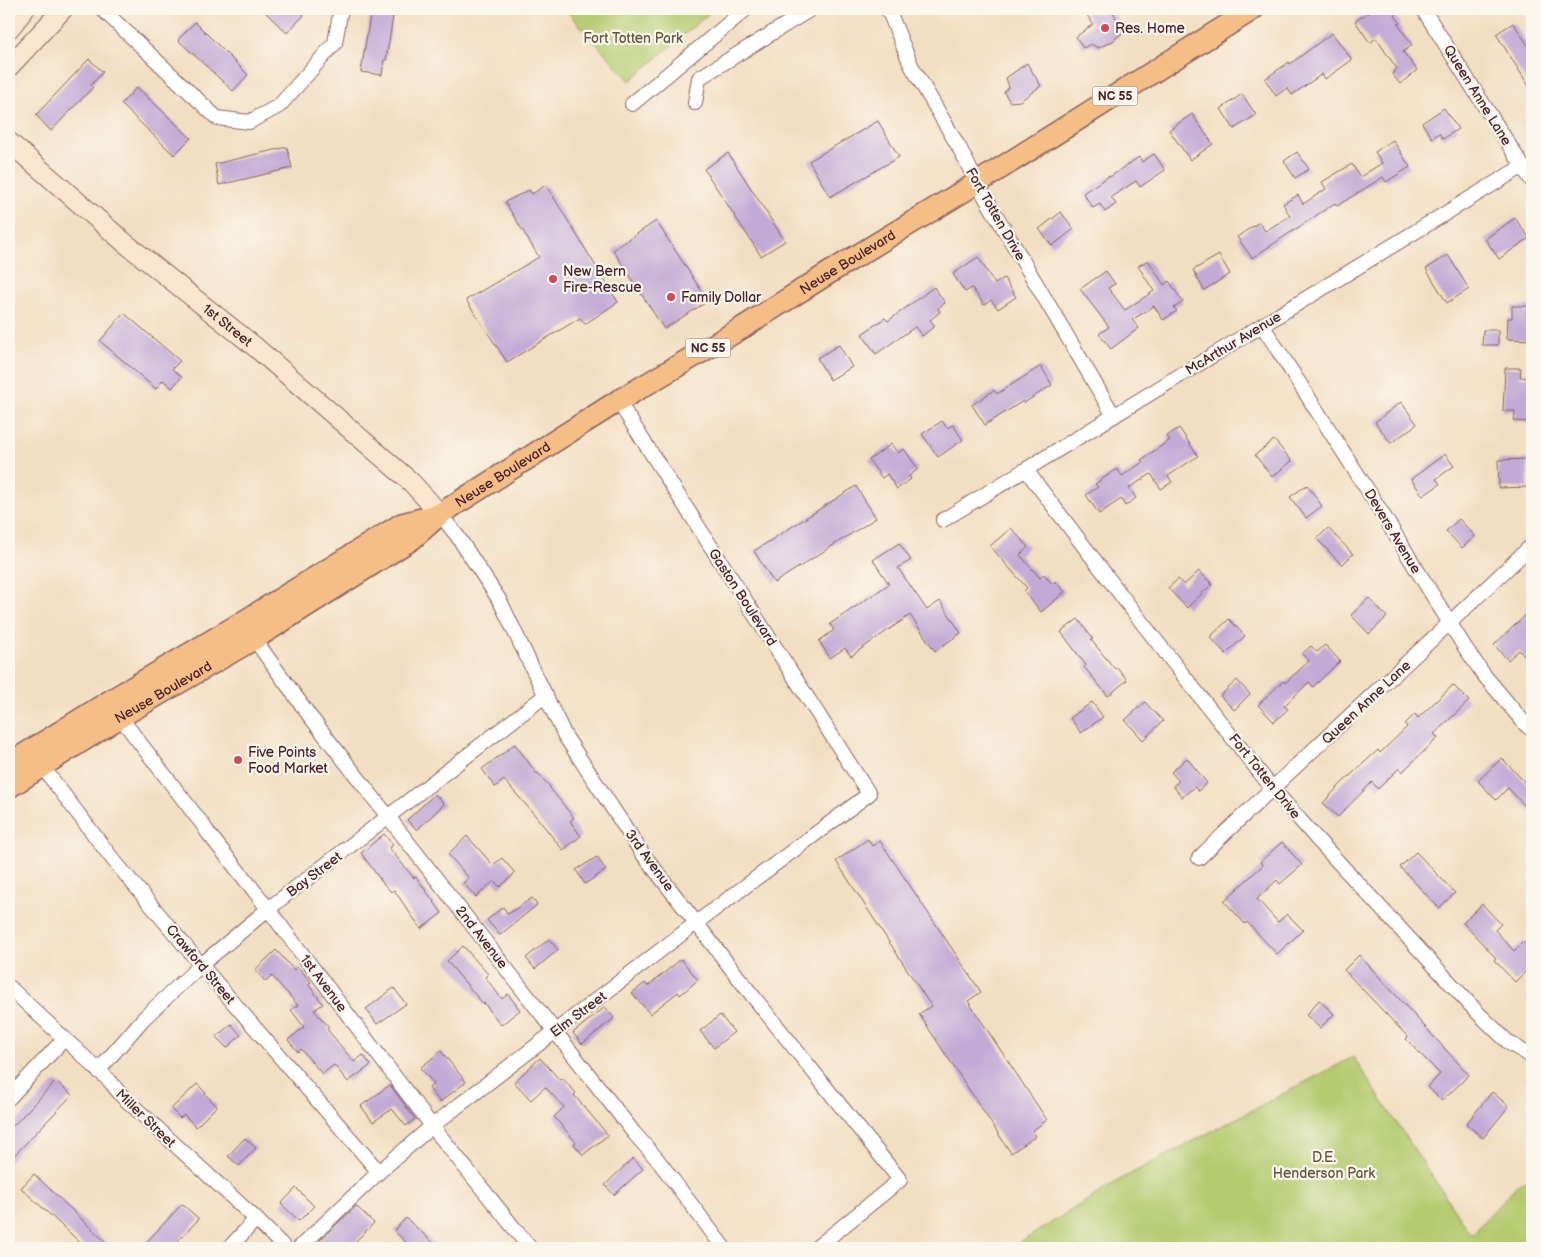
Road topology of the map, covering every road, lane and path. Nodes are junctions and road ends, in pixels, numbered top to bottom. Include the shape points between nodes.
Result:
1 (20, 9) edge
2 (25, 9) edge
3 (63, 9) edge
4 (102, 9) edge
5 (337, 9) edge
6 (746, 9) edge
7 (811, 9) edge
8 (888, 9) edge
9 (1253, 9) edge
10 (1423, 9) edge
11 (10, 28) edge
12 (9, 66) edge
13 (696, 103) dead end
14 (632, 104) dead end
15 (9, 142) edge
16 (1523, 166) junction
17 (1532, 180) edge
18 (977, 183) junction
19 (1262, 325) junction
20 (618, 401) junction
21 (1114, 416) junction
22 (1026, 470) junction
23 (440, 514) junction
24 (943, 520) dead end
25 (1532, 545) edge
26 (1450, 624) junction
27 (249, 630) junction
28 (546, 695) junction
29 (120, 717) junction
30 (1532, 730) edge
31 (36, 758) junction
32 (9, 764) edge
33 (9, 787) edge
34 (1272, 788) junction
35 (869, 794) joint
36 (388, 817) junction
37 (1199, 858) dead end
38 (268, 909) junction
39 (696, 923) junction
40 (201, 965) junction
41 (9, 987) edge
42 (555, 1031) junction
43 (64, 1039) junction
44 (1532, 1057) edge
45 (98, 1071) junction
46 (9, 1098) edge
47 (432, 1126) junction
48 (379, 1172) junction
49 (256, 1219) junction
50 (229, 1248) edge
51 (285, 1248) edge
52 (299, 1248) edge
53 (530, 1248) edge
54 (724, 1248) edge
55 (816, 1248) edge

1 - 11 street
2 - 11 main road
3 - 12 main road
4 - 5 street via 217,118 249,122 279,106 336,43 340,14
6 - 14 street
7 - 13 street via 700,78
8 - 18 street, Fort Totten Drive via 911,65
9 - 18 main road, Neuse Boulevard / NC 55
10 - 16 street, Queen Anne Lane
15 - 23 main road, 1st Street via 125,243 254,346 411,482
16 - 17 street, Queen Anne Lane
16 - 19 street, McArthur Avenue
18 - 20 main road, Neuse Boulevard / NC 55
18 - 21 street, Fort Totten Drive
19 - 21 street, McArthur Avenue
19 - 26 street, Devers Avenue
20 - 23 main road, Neuse Boulevard / NC 55
20 - 35 street, Gaston Boulevard
21 - 22 street, McArthur Avenue
22 - 24 street, McArthur Avenue
22 - 34 street, Fort Totten Drive
23 - 27 main road, Neuse Boulevard via 412,539
23 - 28 street, 3rd Avenue via 500,601
25 - 26 street, Queen Anne Lane
26 - 30 street, Devers Avenue via 1484,675
26 - 34 street, Queen Anne Lane
27 - 29 main road, Neuse Boulevard
27 - 31 main road, Neuse Boulevard via 110,701
27 - 36 street, 2nd Avenue via 309,715
28 - 36 street, Bay Street
28 - 39 street, 3rd Avenue via 565,736 642,853
29 - 31 main road, Neuse Boulevard
29 - 38 street, 1st Avenue
31 - 32 main road, Neuse Boulevard
31 - 33 main road, Neuse Boulevard
31 - 40 street, Crawford Street via 110,858
34 - 37 street, Queen Anne Lane
34 - 44 street, Fort Totten Drive via 1478,1013 1508,1042
35 - 39 street, Elm Street
36 - 38 street, Bay Street
36 - 42 street, 2nd Avenue
38 - 40 street, Bay Street
38 - 47 street, 1st Avenue
39 - 42 street, Elm Street
39 - 55 street, 3rd Avenue via 900,1180
40 - 45 street, Bay Street via 144,1018
40 - 48 street, Crawford Street
41 - 43 street, Miller Street
42 - 47 street, Elm Street
42 - 54 street, 2nd Avenue
43 - 45 street, Miller Street
43 - 46 street
45 - 49 street, Miller Street via 129,1104
47 - 48 street, Elm Street
47 - 53 street, 1st Avenue
48 - 52 street, Elm Street
49 - 50 street
49 - 51 street, Miller Street

